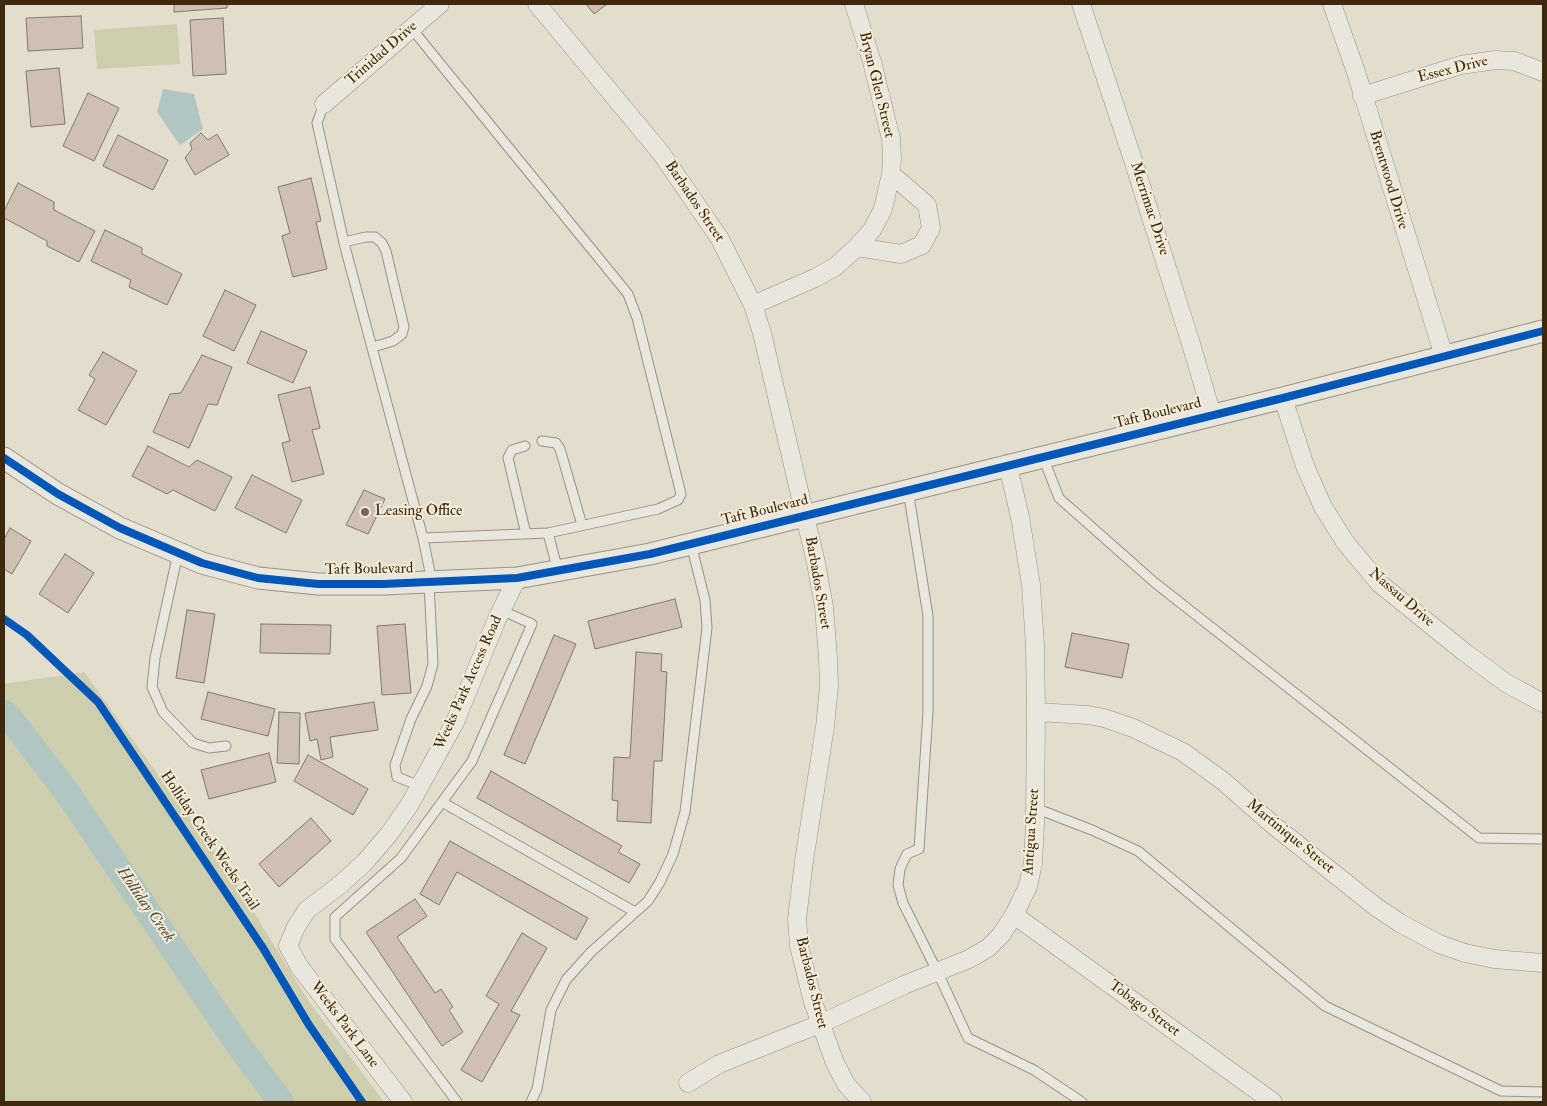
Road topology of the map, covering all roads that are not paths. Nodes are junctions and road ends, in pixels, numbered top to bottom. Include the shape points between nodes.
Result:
1 (440, 4) edge
2 (537, 4) edge
3 (854, 4) edge
4 (1082, 4) edge
5 (1332, 4) edge
6 (412, 29) junction
7 (1543, 72) edge
8 (1362, 96) junction
9 (324, 104) joint
10 (891, 174) junction
11 (344, 242) junction
12 (857, 247) junction
13 (753, 305) junction
14 (1543, 331) edge
15 (373, 347) junction
16 (1444, 356) junction
17 (1283, 398) junction
18 (1212, 415) junction
19 (542, 441) dead end
20 (525, 446) dead end
21 (1042, 457) junction
22 (4, 458) edge
23 (1008, 466) junction
24 (908, 490) junction
25 (804, 515) junction
26 (582, 526) junction
27 (548, 533) junction
28 (526, 534) junction
29 (423, 538) junction
30 (691, 543) junction
31 (178, 553) junction
32 (558, 572) junction
33 (517, 578) junction
34 (430, 582) junction
35 (502, 610) junction
36 (1543, 703) edge
37 (1036, 712) junction
38 (226, 746) dead end
39 (420, 786) junction
40 (442, 802) junction
41 (1035, 808) junction
42 (1543, 839) edge
43 (636, 912) junction
44 (1014, 914) junction
45 (288, 946) joint
46 (1543, 963) edge
47 (938, 972) junction
48 (820, 1024) junction
49 (688, 1084) dead end
50 (1543, 1092) edge
51 (403, 1102) edge
52 (457, 1102) edge
53 (531, 1102) edge
54 (862, 1102) edge
55 (1082, 1102) edge
56 (1273, 1102) edge

1 - 6 street, Trinidad Drive
2 - 13 street, Barbados Street via 661,153 720,239
3 - 10 street, Bryan Glen Street via 891,139
4 - 18 street, Merrimac Drive
5 - 8 street, Brentwood Drive
6 - 9 street, Trinidad Drive
6 - 26 lane via 624,288 637,318 681,494 678,500 658,509
7 - 8 street, Essex Drive via 1514,61 1495,60 1461,65
8 - 16 street, Brentwood Drive
9 - 11 lane via 317,123
10 - 12 street, Bryan Glen Street via 882,209 872,230
10 - 12 street via 927,205 931,228 922,245 901,254
11 - 15 lane
11 - 15 lane via 375,237 386,251 404,327 402,334 393,341
12 - 13 street, Bryan Glen Street via 815,278
13 - 25 street, Barbados Street
14 - 16 street, Taft Boulevard
15 - 29 lane
16 - 17 street, Taft Boulevard
17 - 18 street, Taft Boulevard
17 - 36 street, Nassau Drive via 1305,466 1323,507 1345,542 1379,583 1499,678
18 - 21 street, Taft Boulevard
19 - 26 lane via 556,443 560,449
20 - 28 lane via 512,450 508,458
21 - 23 street, Taft Boulevard
21 - 42 lane via 1060,498 1154,582 1479,838
22 - 31 street, Taft Boulevard via 87,510
23 - 24 street, Taft Boulevard
23 - 37 street, Antigua Street via 1031,585
24 - 25 street, Taft Boulevard
24 - 47 lane via 928,616 928,712 919,849 907,854 900,869 898,885 903,903
25 - 30 street, Taft Boulevard
25 - 48 street, Barbados Street via 824,607 829,686 826,728 797,919 799,946
26 - 27 lane
27 - 28 lane
27 - 32 lane
28 - 29 lane
29 - 34 lane
30 - 32 street, Taft Boulevard
30 - 43 lane via 705,600 707,628 685,812 673,854 663,875 648,901
31 - 34 street, Taft Boulevard via 258,578 318,584
31 - 38 lane via 152,686 163,712 193,743 209,748
32 - 33 street, Taft Boulevard
33 - 34 street, Taft Boulevard
33 - 35 street, Weeks Park Access Road
34 - 39 lane via 433,664 395,765 397,777
35 - 39 street, Weeks Park Access Road via 455,722
35 - 40 lane via 532,624 472,761
37 - 41 street, Antigua Street
37 - 46 street, Martinique Street via 1104,718 1183,752 1223,780 1272,824 1400,923 1439,944 1465,953
39 - 45 street, Weeks Park Access Road via 389,834 365,862 308,910 296,926
40 - 43 lane
40 - 52 lane via 401,858 335,917 335,939
41 - 44 street, Antigua Street via 1032,870
41 - 50 lane via 1138,851 1325,1006 1501,1091
43 - 53 lane via 591,952 566,980 551,1010 537,1089
44 - 47 street, Antigua Street via 988,948
44 - 56 street, Tobago Street
45 - 51 street, Weeks Park Lane via 299,966
47 - 48 street, Antigua Street
47 - 55 lane via 968,1038 1034,1070
48 - 49 street, Antigua Street via 720,1064
48 - 54 street, Barbados Street via 846,1084

